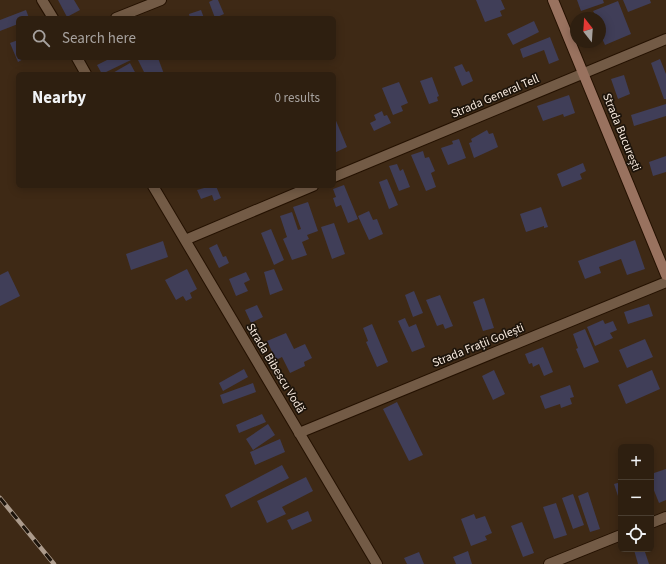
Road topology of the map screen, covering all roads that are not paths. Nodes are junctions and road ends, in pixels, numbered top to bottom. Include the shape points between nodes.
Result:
1 (42, 0) edge
2 (161, 0) edge
3 (553, 0) edge
4 (52, 16) edge
5 (121, 16) edge
6 (666, 39) edge
7 (78, 60) edge
8 (85, 72) edge
9 (584, 72) junction
10 (336, 176) edge
11 (154, 188) edge
12 (308, 188) edge
13 (185, 240) junction
14 (666, 274) edge
15 (666, 282) edge
16 (299, 433) junction
17 (666, 517) edge
18 (654, 522) edge
19 (618, 536) edge
20 (377, 564) edge
21 (549, 564) edge

1 - 4 street
2 - 5 street
3 - 9 street, Strada București
6 - 9 street, Strada General Tell
7 - 8 street
9 - 10 street, Strada General Tell
9 - 14 street, Strada București
11 - 13 street, Strada Bibescu Vodă
12 - 13 street
13 - 16 street, Strada Bibescu Vodă
15 - 16 street, Strada Frații Golești
16 - 20 street, Strada Bibescu Vodă
17 - 18 street
19 - 21 street

